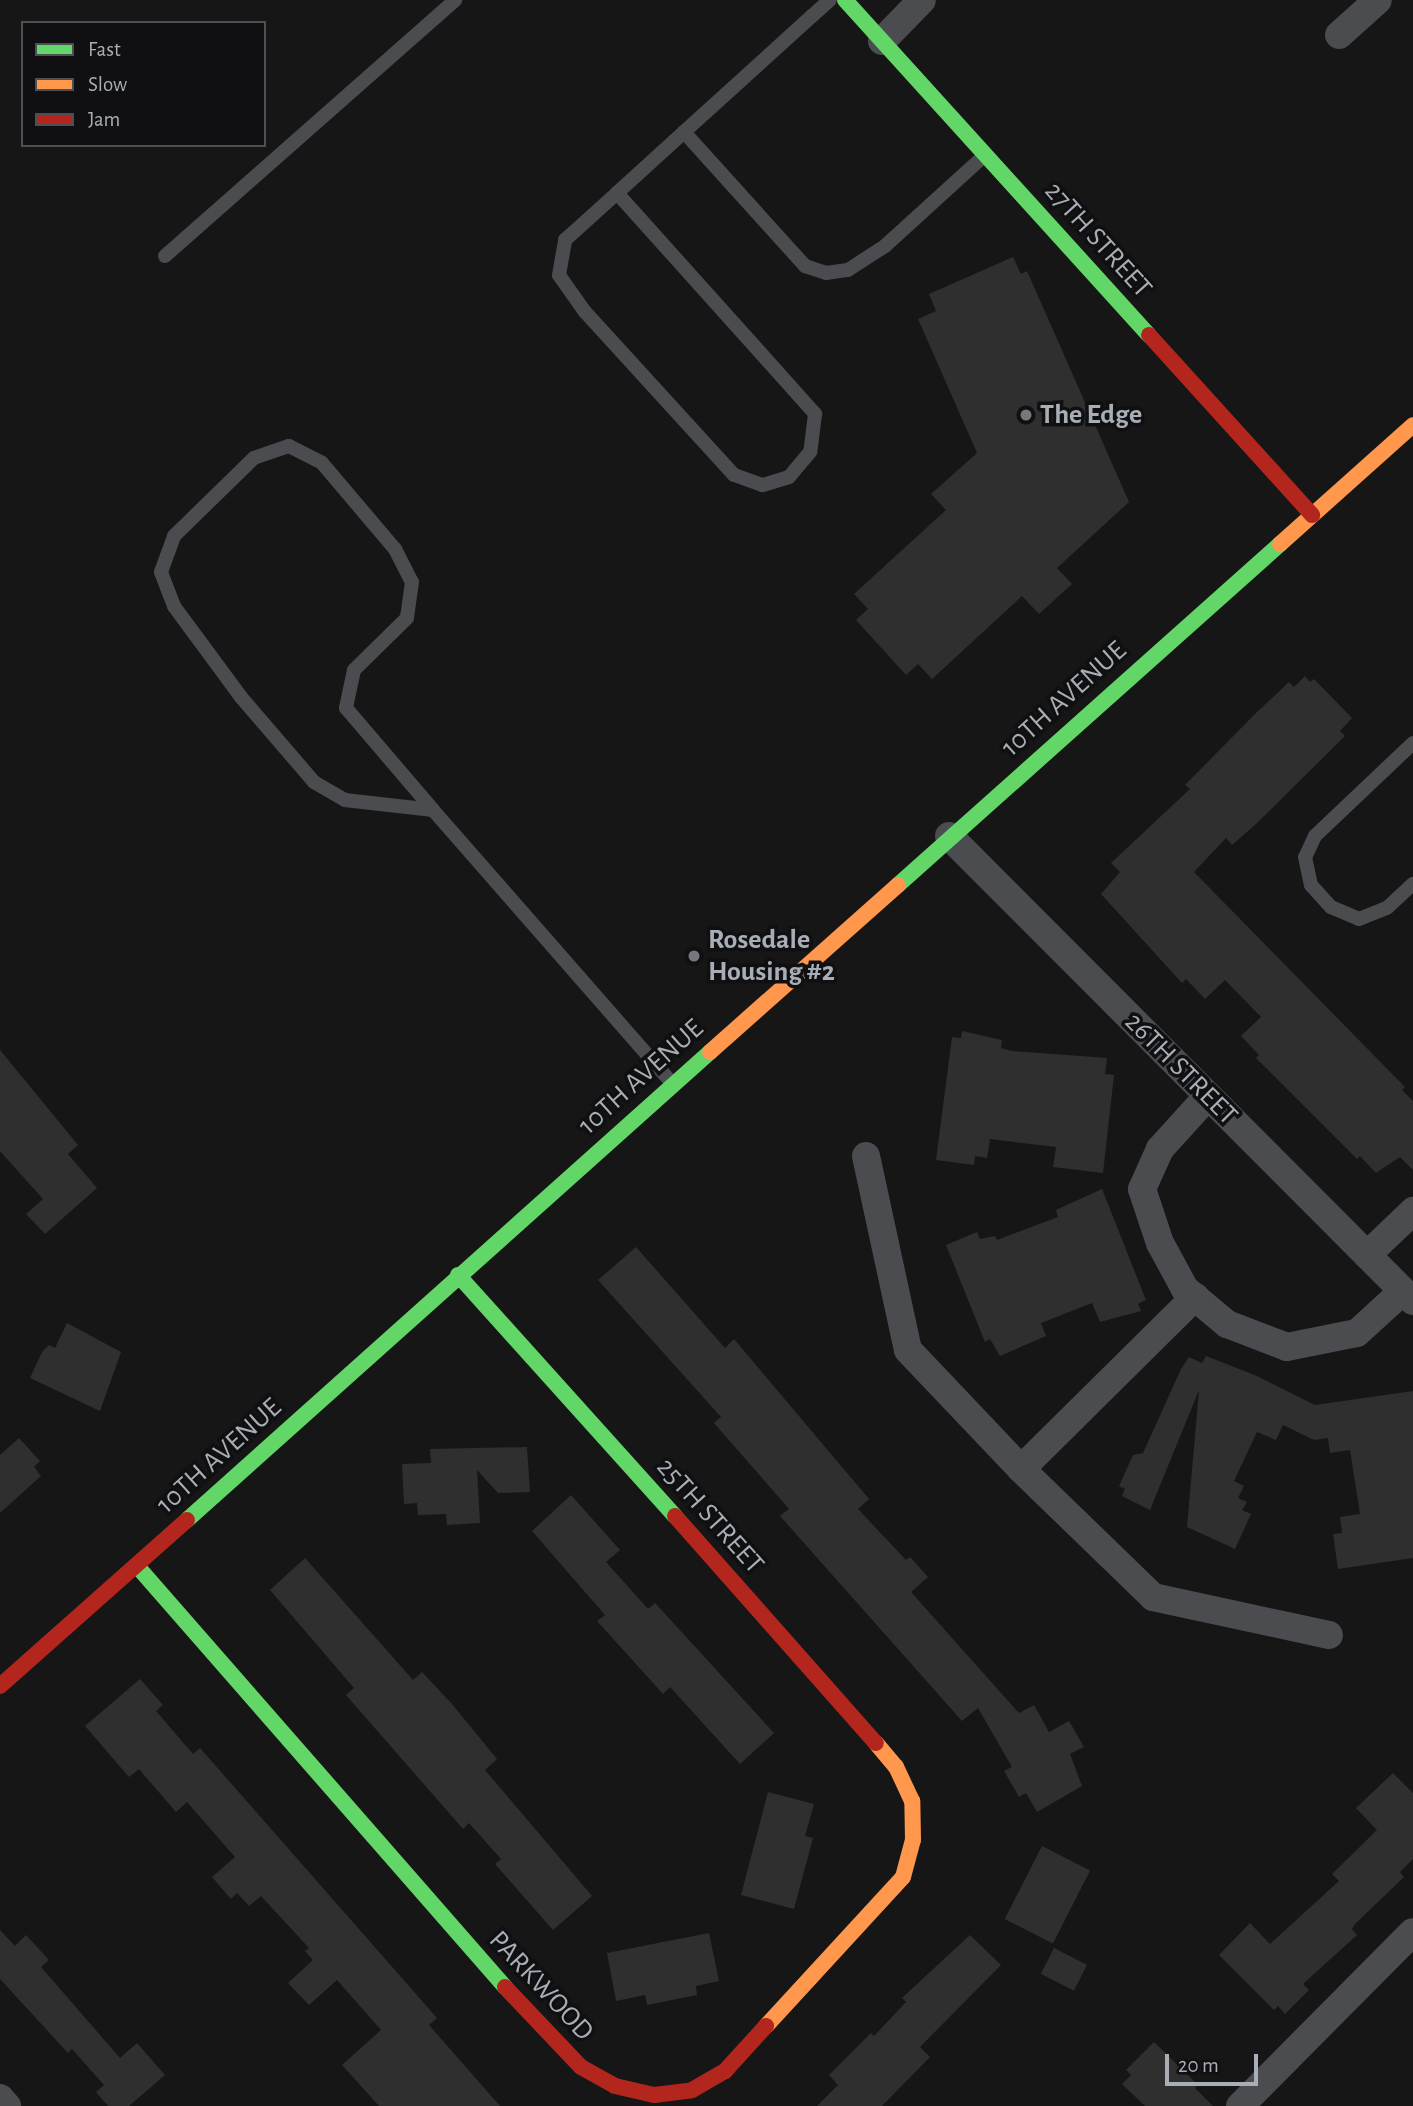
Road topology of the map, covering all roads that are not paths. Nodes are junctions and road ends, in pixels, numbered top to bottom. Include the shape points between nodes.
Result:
1 (455, 0) edge
2 (830, 0) edge
3 (845, 0) edge
4 (922, 0) edge
5 (1378, 0) edge
6 (1339, 35) dead end
7 (882, 41) junction
8 (684, 132) junction
9 (985, 155) junction
10 (617, 193) junction
11 (165, 256) dead end
12 (1413, 425) edge
13 (1312, 515) junction
14 (1413, 743) edge
15 (433, 810) junction
16 (949, 836) junction
17 (1413, 884) edge
18 (673, 1084) junction
19 (1208, 1096) junction
20 (866, 1156) dead end
21 (1413, 1211) edge
22 (1367, 1255) junction
23 (458, 1275) junction
24 (1408, 1296) edge
25 (1195, 1297) junction
26 (1021, 1469) junction
27 (137, 1566) junction
28 (1329, 1635) dead end
29 (0, 1686) edge
30 (912, 1801) joint
31 (1413, 1932) edge
32 (0, 2098) edge
33 (7, 2106) edge
34 (1240, 2106) edge

1 - 11 lane
2 - 8 lane
3 - 7 street, 27TH STREET
4 - 7 street
5 - 6 street
7 - 9 street, 27TH STREET
8 - 9 lane via 806,266 826,273 848,270 885,246
8 - 10 lane
9 - 13 street, 27TH STREET
10 - 10 lane via 565,240 559,275 585,312 734,475 762,485 789,477 810,452 815,414
12 - 13 street, 10TH AVENUE
13 - 16 street, 10TH AVENUE
14 - 17 lane via 1315,836 1305,857 1311,885 1331,907 1359,919 1388,907
15 - 15 lane via 346,708 354,670 407,618 412,582 396,549 322,463 289,446 254,458 174,536 160,572 174,606 241,697 314,782 345,800
15 - 18 lane
16 - 18 street, 10TH AVENUE
16 - 19 street, 26TH STREET
18 - 23 street, 10TH AVENUE
19 - 22 street, 26TH STREET
19 - 25 street via 1160,1149 1142,1189 1160,1243 1185,1289
20 - 26 street via 908,1350
21 - 22 street
22 - 24 street, 26TH STREET
23 - 27 street, 10TH AVENUE
23 - 30 street, 25TH STREET via 849,1710 896,1766
24 - 25 street via 1357,1333 1287,1348 1227,1324
25 - 26 street
26 - 28 street via 1153,1597
27 - 29 street, 10TH AVENUE
27 - 30 street, PARKWOOD via 553,2042 581,2067 615,2086 654,2095 692,2090 725,2071 903,1877 913,1840
31 - 34 street
32 - 33 street

